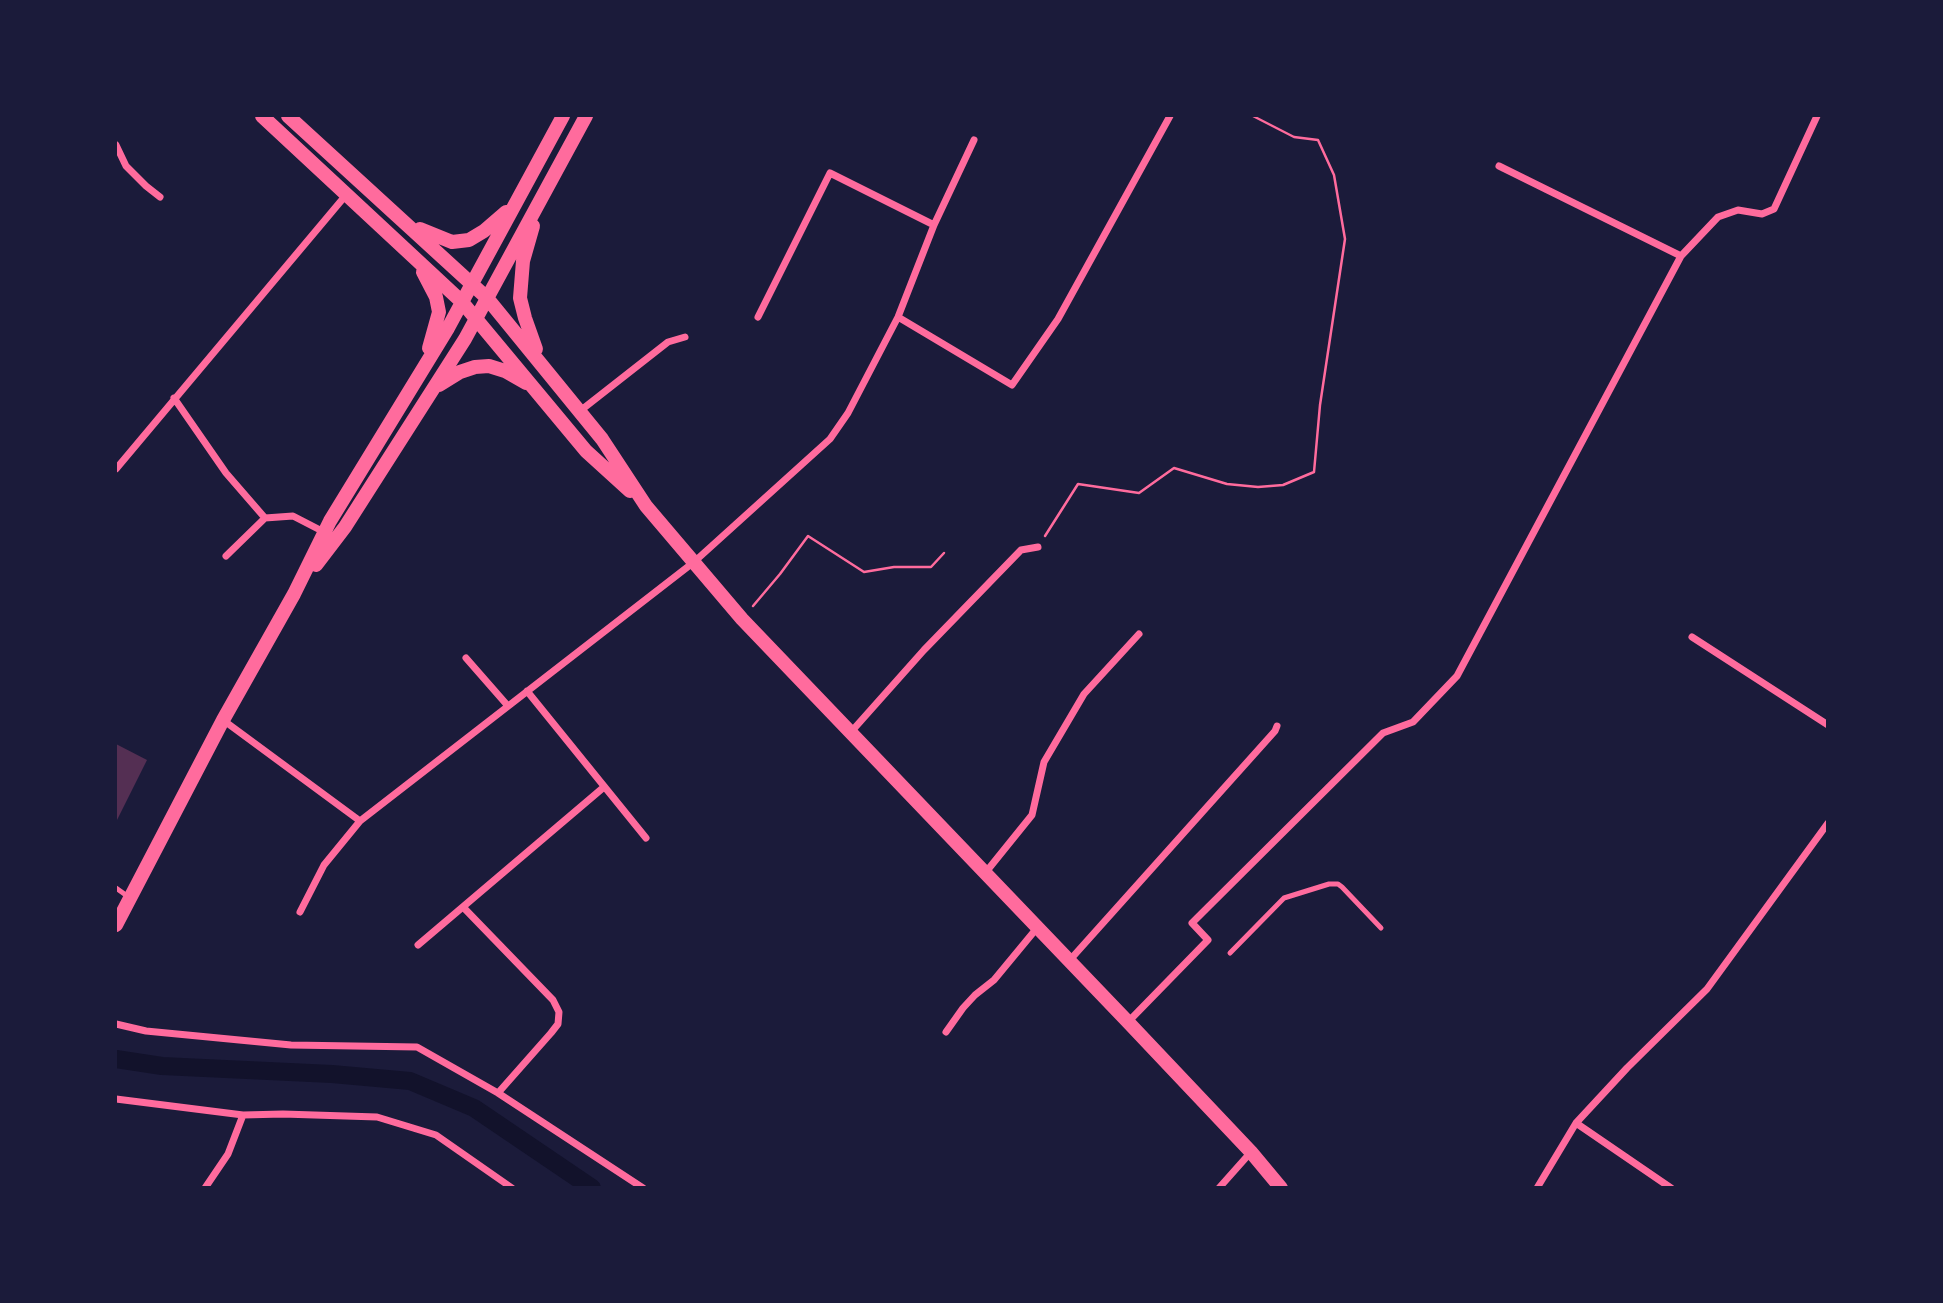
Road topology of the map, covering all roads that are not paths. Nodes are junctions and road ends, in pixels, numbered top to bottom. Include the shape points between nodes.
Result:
1 (262, 116) edge
2 (288, 116) edge
3 (563, 116) edge
4 (586, 116) edge
5 (1170, 116) edge
6 (1817, 116) edge
7 (974, 140) dead end
8 (116, 145) edge
9 (1499, 166) dead end
10 (346, 195) junction
11 (160, 197) dead end
12 (540, 201) junction
13 (516, 202) junction
14 (406, 222) junction
15 (934, 225) junction
16 (1681, 256) junction
17 (415, 259) junction
18 (473, 283) junction
19 (488, 298) junction
20 (462, 302) junction
21 (758, 317) dead end
22 (898, 317) junction
23 (477, 318) junction
24 (685, 337) dead end
25 (545, 369) junction
26 (417, 379) junction
27 (434, 388) junction
28 (536, 389) junction
29 (174, 398) junction
30 (580, 412) junction
31 (116, 469) edge
32 (646, 506) junction
33 (265, 518) junction
34 (325, 533) junction
35 (1038, 547) road end
36 (226, 556) dead end
37 (694, 562) junction
38 (294, 594) junction
39 (1139, 634) dead end
40 (1692, 637) dead end
41 (466, 658) dead end
42 (527, 691) junction
43 (508, 706) junction
44 (223, 720) junction
45 (1828, 725) edge
46 (1277, 726) dead end
47 (850, 733) junction
48 (604, 788) junction
49 (360, 821) junction
50 (1828, 823) edge
51 (646, 838) dead end
52 (985, 872) junction
53 (116, 888) edge
54 (130, 898) junction
55 (463, 907) junction
56 (300, 912) dead end
57 (117, 919) edge
58 (1037, 927) junction
59 (1381, 928) dead end
60 (418, 945) dead end
61 (1230, 953) dead end
62 (1069, 961) junction
63 (1128, 1022) junction
64 (116, 1024) edge
65 (946, 1032) dead end
66 (498, 1093) junction
67 (116, 1099) edge
68 (243, 1115) junction
69 (1576, 1123) junction
70 (1251, 1152) junction
71 (205, 1188) edge
72 (512, 1188) edge
73 (643, 1188) edge
74 (1219, 1188) edge
75 (1281, 1188) edge
76 (1537, 1188) edge
77 (1671, 1188) edge

1 - 10 main road
2 - 14 main road
3 - 13 main road
4 - 12 main road
5 - 22 street via 1058,319 1012,385
6 - 16 street via 1774,209 1762,214 1738,210 1718,217
7 - 15 street
8 - 11 street via 126,166
9 - 16 street
10 - 17 main road
10 - 29 street
12 - 19 main road
12 - 25 main road via 523,261 520,298 530,337
13 - 14 main road via 469,240 452,242
13 - 18 main road
14 - 18 main road
15 - 21 street via 830,173
15 - 22 street
16 - 63 street via 1457,676 1413,722 1383,733 1192,923 1208,940
17 - 20 main road
17 - 26 main road via 429,280 439,312
18 - 19 main road
18 - 20 main road
19 - 23 main road
19 - 25 main road
20 - 23 main road
20 - 26 main road
22 - 37 street via 831,439
23 - 27 main road
23 - 28 main road
24 - 30 street via 668,342
25 - 30 main road
26 - 34 main road
27 - 28 main road via 460,372 489,366
27 - 38 main road via 345,527
28 - 32 main road via 586,451
29 - 31 street
29 - 33 street via 226,473
30 - 32 main road
32 - 37 main road
33 - 34 street via 293,516
33 - 36 street
34 - 38 main road
35 - 47 street via 1021,550
37 - 42 street
37 - 47 main road via 742,620
38 - 44 main road
39 - 52 street via 1083,694 1044,762 1032,815
40 - 45 street
41 - 43 street
42 - 43 street
42 - 48 street
43 - 49 street
44 - 49 street
44 - 54 main road
46 - 62 street
47 - 52 main road
48 - 51 street
48 - 55 street
49 - 56 street via 324,865
50 - 69 street via 1707,989
52 - 58 main road
53 - 54 lane
54 - 57 main road
55 - 60 street
55 - 66 street via 553,1000 559,1012 558,1024
58 - 62 main road
58 - 65 street via 994,980 962,1008
59 - 61 lane via 1342,887 1329,884 1284,898
62 - 63 main road
63 - 70 main road
64 - 66 street via 291,1045 417,1047
66 - 73 street
67 - 68 street
68 - 71 street via 223,1164
68 - 72 street via 377,1117 436,1135
69 - 76 street
69 - 77 street
70 - 74 street
70 - 75 main road

